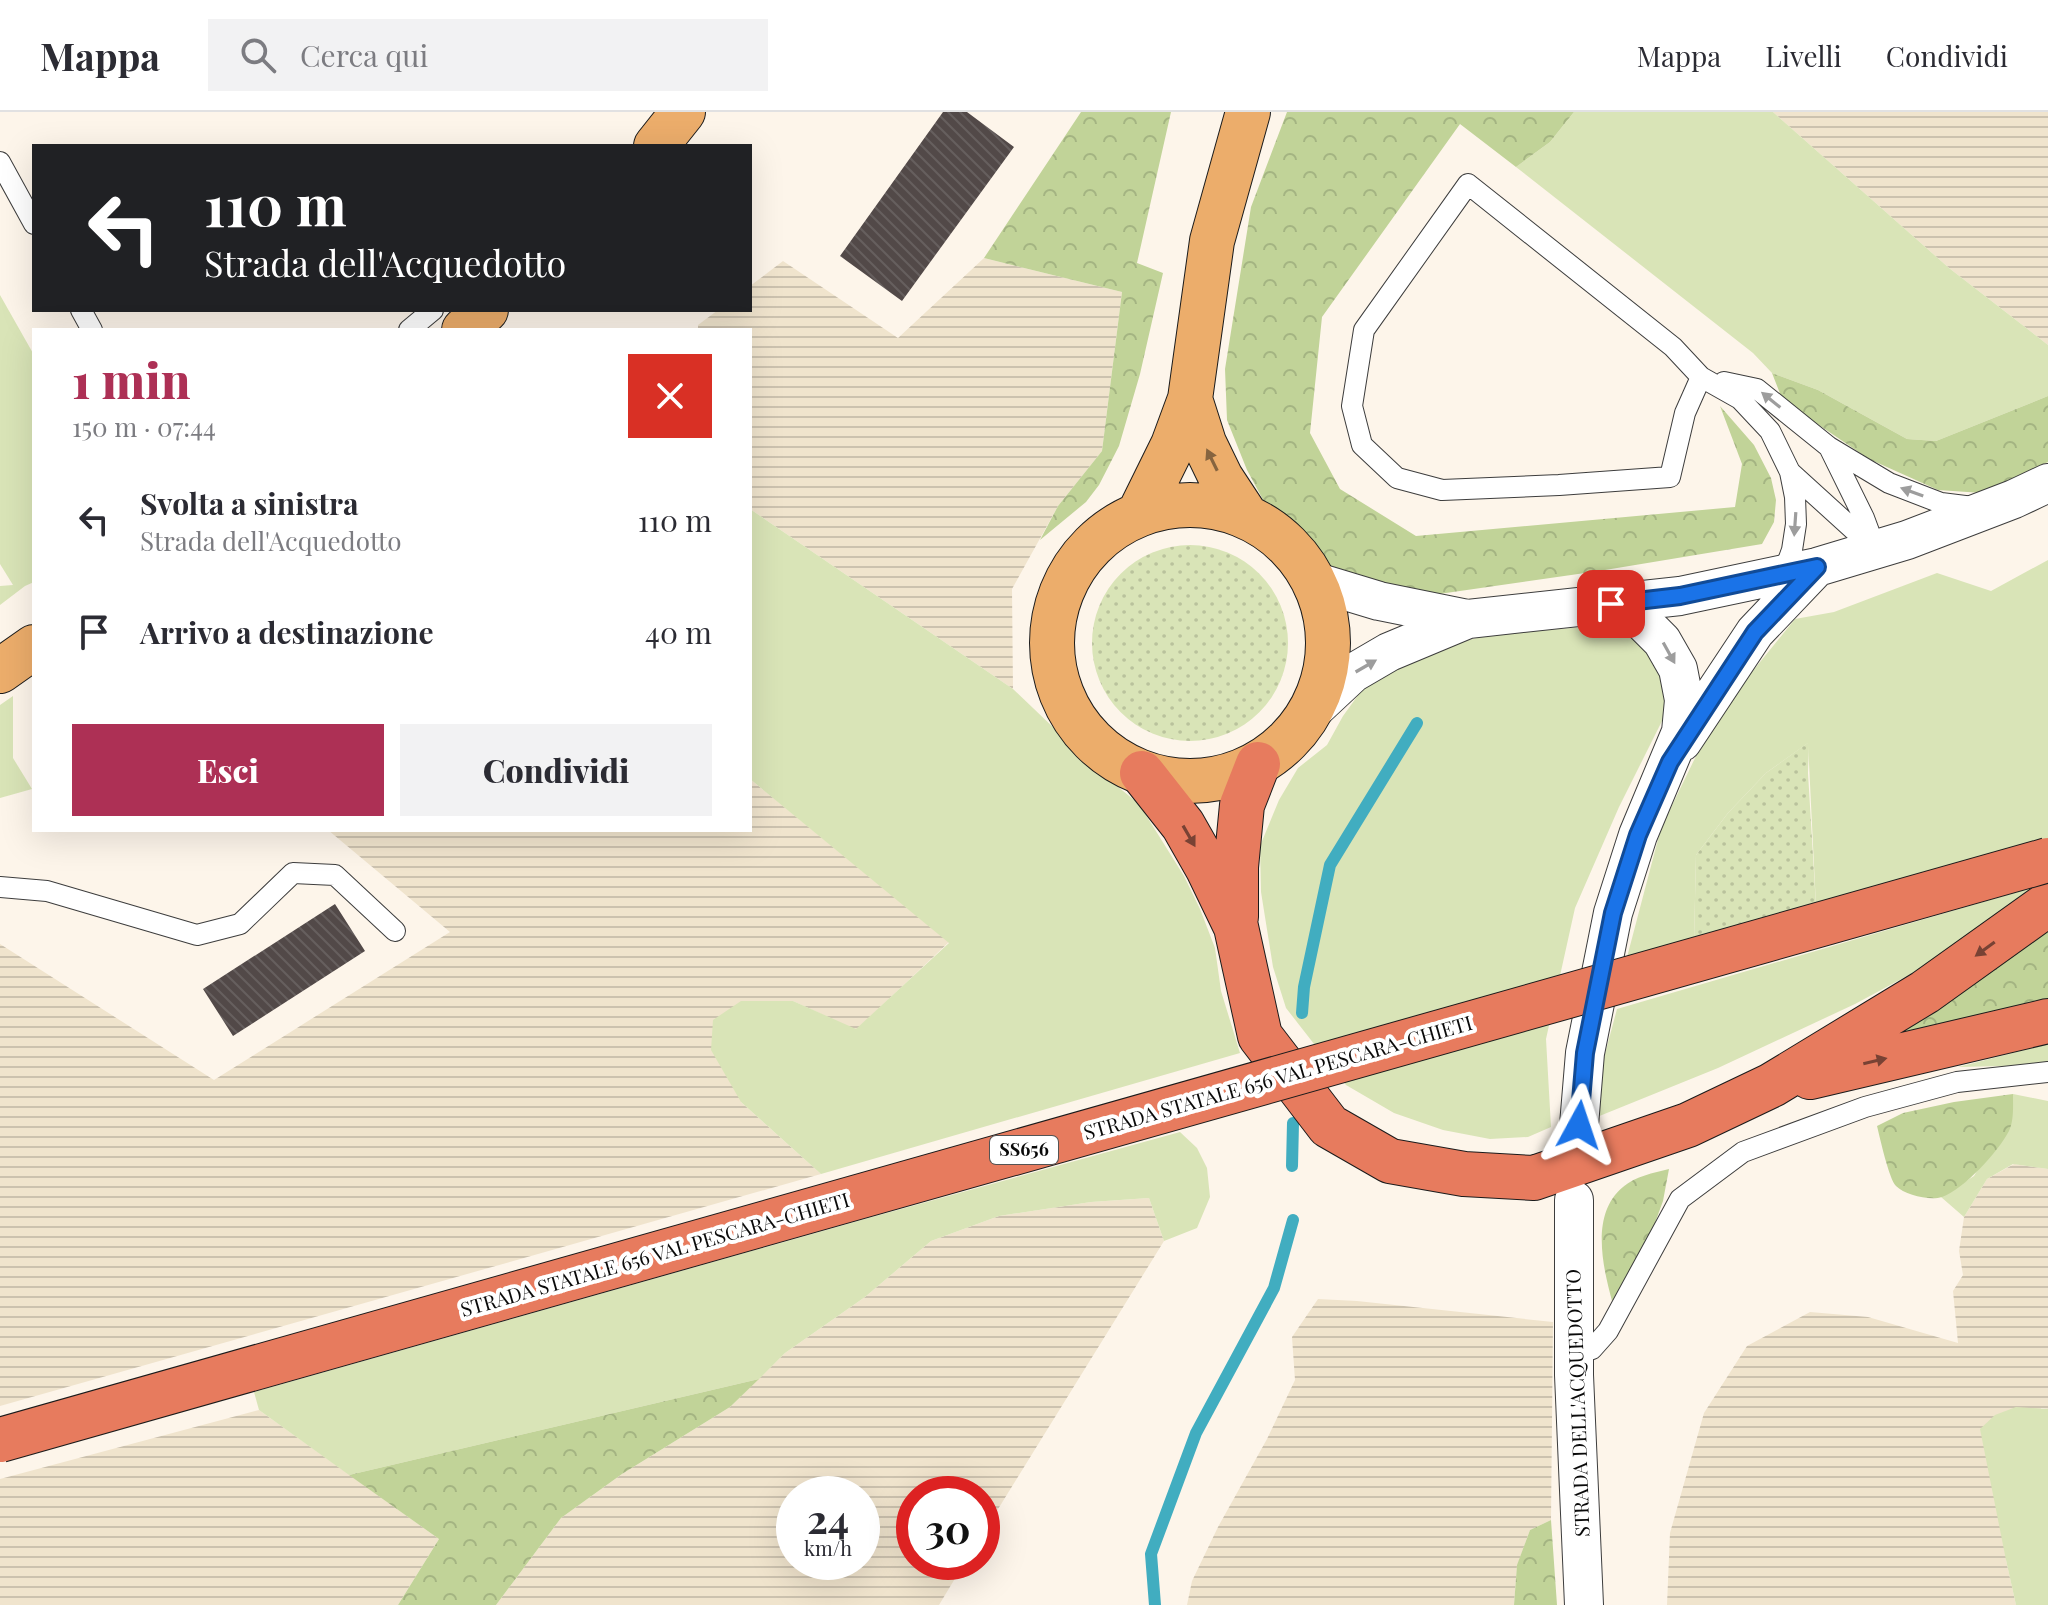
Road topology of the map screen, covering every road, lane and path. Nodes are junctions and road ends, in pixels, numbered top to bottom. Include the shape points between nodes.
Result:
1 (683, 112) edge
2 (1248, 112) edge
3 (658, 144) edge
4 (0, 162) edge
5 (32, 220) edge
6 (431, 312) edge
7 (484, 312) edge
8 (411, 328) edge
9 (466, 328) edge
10 (1701, 377) junction
11 (1190, 399) junction
12 (1829, 447) junction
13 (1790, 472) junction
14 (2048, 483) edge
15 (1987, 509) junction
16 (1139, 514) junction
17 (1246, 516) junction
18 (1876, 550) junction
19 (1800, 571) junction
20 (1313, 581) junction
21 (1611, 604) junction
22 (1468, 619) junction
23 (32, 648) edge
24 (0, 671) edge
25 (1307, 716) junction
26 (1670, 762) junction
27 (1258, 764) junction
28 (1142, 773) junction
29 (2048, 860) edge
30 (0, 887) edge
31 (2048, 904) edge
32 (1236, 927) junction
33 (395, 931) dead end
34 (2048, 1021) edge
35 (2048, 1072) edge
36 (1772, 1085) junction
37 (1579, 1125) dead end
38 (1574, 1200) dead end
39 (1574, 1355) junction
40 (0, 1440) edge
41 (1584, 1605) edge

1 - 3 main road
2 - 11 main road via 1212,241
4 - 5 lane
6 - 8 lane
7 - 9 main road
10 - 10 lane via 1673,347 1468,184 1364,330 1352,406 1362,445 1397,478 1442,490 1670,477 1685,413
12 -> 10 lane via 1757,389
10 - 13 lane via 1740,399 1760,420
11 - 16 main road
17 -> 11 main road via 1204,443
15 -> 12 lane via 1941,503 1889,483
12 - 18 lane
13 - 18 lane
13 -> 19 lane via 1796,524 1792,550
14 - 15 street
15 - 18 street
16 - 17 main road via 1186,505
16 - 28 main road via 1098,539 1069,576 1053,621 1054,669 1070,713 1101,750
17 - 20 main road via 1296,554
18 - 19 street
19 - 21 street
19 - 26 street
20 - 22 street
20 - 25 main road via 1327,626 1325,673
21 - 22 street
21 -> 26 street via 1655,633 1678,669 1684,700 1681,732
25 -> 22 street via 1353,673
23 - 24 main road
25 - 27 main road via 1286,743
26 - 37 street via 1638,835 1613,913 1585,1053
27 - 28 main road via 1221,779 1181,782
27 - 32 highway via 1242,805
28 -> 32 highway via 1183,825
29 - 40 highway, STRADA STATALE 656 VAL PESCARA-CHIETI / SS656, bridge
30 - 33 lane via 47,891 197,935 240,924 293,873 335,875
31 -> 36 highway via 1925,992
32 - 36 highway via 1260,1036 1329,1126 1390,1161 1464,1174 1534,1178 1688,1125
36 -> 34 highway
35 - 39 lane via 1957,1082 1865,1107 1743,1152 1680,1199 1608,1331 1592,1349
38 - 39 street, STRADA DELL'ACQUEDOTTO
39 - 41 street, STRADA DELL'ACQUEDOTTO

